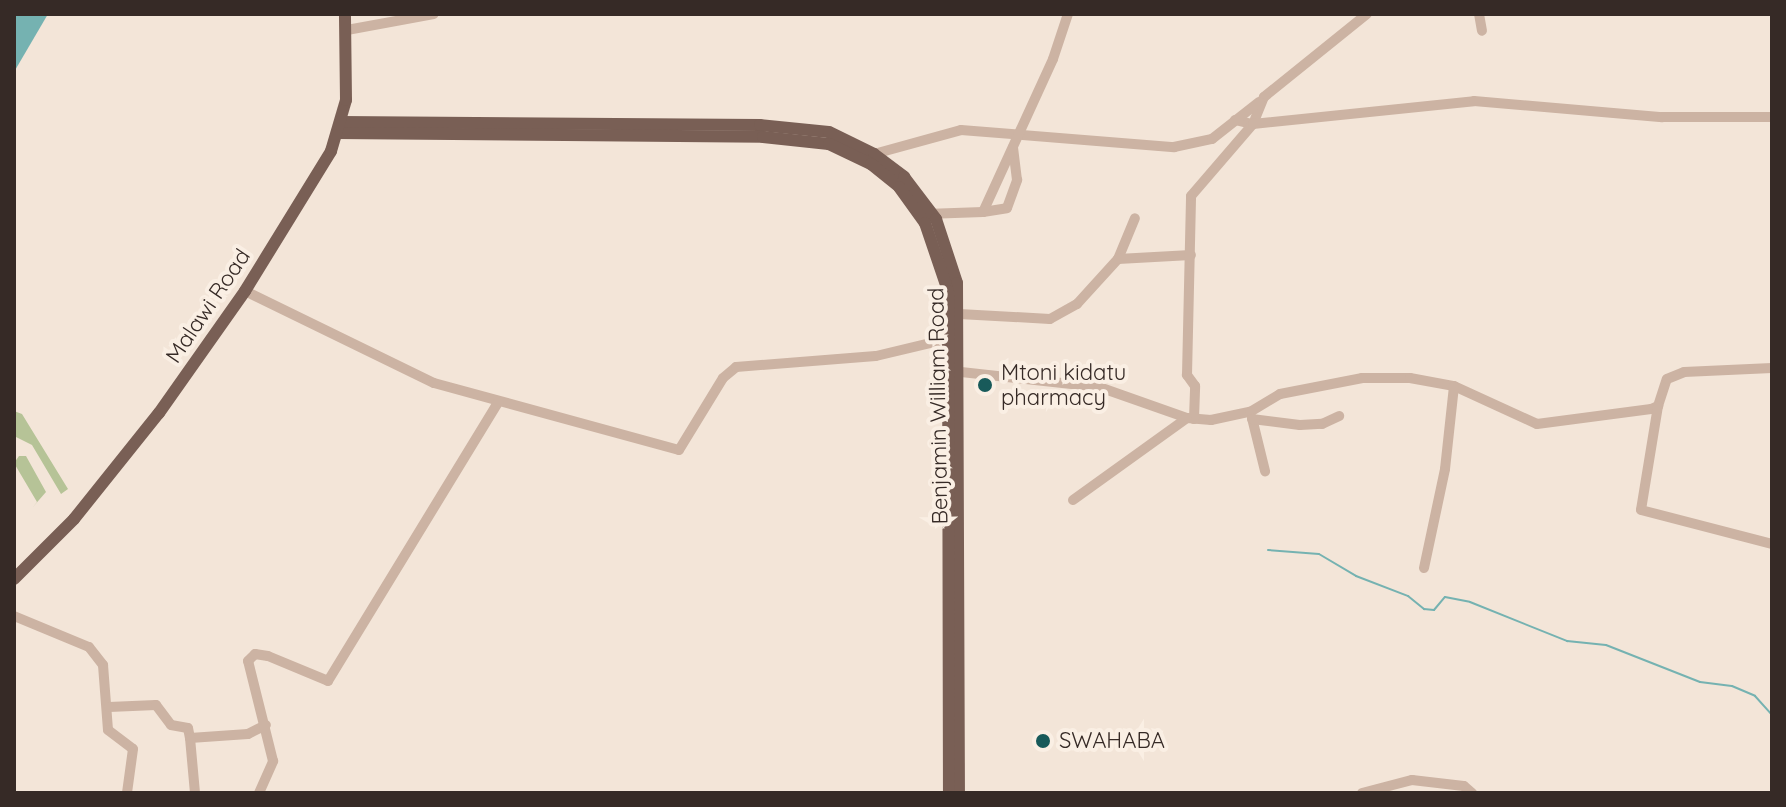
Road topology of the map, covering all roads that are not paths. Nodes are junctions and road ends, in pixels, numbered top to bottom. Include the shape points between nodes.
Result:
1 (345, 14) edge
2 (434, 14) edge
3 (1068, 14) edge
4 (1367, 14) edge
5 (1479, 14) edge
6 (347, 30) junction
7 (1482, 31) dead end
8 (346, 100) junction
9 (1259, 102) junction
10 (1245, 111) junction
11 (1772, 117) edge
12 (1235, 120) junction
13 (1255, 120) junction
14 (339, 128) junction
15 (369, 129) junction
16 (1013, 142) junction
17 (331, 151) junction
18 (874, 154) junction
19 (983, 212) junction
20 (925, 214) junction
21 (1135, 218) dead end
22 (1191, 255) junction
23 (1118, 259) junction
24 (245, 291) junction
25 (959, 314) junction
26 (951, 338) junction
27 (1772, 368) edge
28 (955, 371) junction
29 (1454, 386) junction
30 (498, 402) junction
31 (1658, 406) junction
32 (1251, 415) junction
33 (1339, 416) dead end
34 (1190, 418) junction
35 (1265, 471) dead end
36 (1073, 500) dead end
37 (1772, 544) edge
38 (1424, 568) dead end
39 (14, 579) edge
40 (14, 616) edge
41 (109, 707) junction
42 (266, 725) junction
43 (190, 738) junction
44 (127, 793) edge
45 (195, 793) edge
46 (259, 793) edge
47 (949, 793) edge
48 (959, 793) edge
49 (1362, 793) edge
50 (1472, 793) edge

1 - 6 main road, Malawi Road
2 - 6 street
3 - 16 street
4 - 9 street
5 - 7 street
6 - 8 main road, Malawi Road
8 - 14 main road, Malawi Road
8 - 15 main road
9 - 10 street
9 - 13 street
10 - 12 street
10 - 13 street
11 - 13 street via 1662,117 1474,101
12 - 13 street
12 - 16 street via 1212,139 1174,147
13 - 22 street via 1191,196
14 - 15 main road, Benjamin William Road
14 - 17 main road, Malawi Road
15 - 17 main road
15 - 18 main road, Benjamin William Road via 760,125 829,132
15 - 20 main road, Benjamin William Road via 763,137 829,144 871,164
16 - 18 street via 955,130
16 - 19 street
16 - 19 street via 1017,180 1007,208
17 - 24 main road, Malawi Road
18 - 20 main road, Benjamin William Road via 904,177
19 - 20 street
20 - 25 main road, Benjamin William Road via 950,256
20 - 26 main road, Benjamin William Road via 947,283
21 - 23 street
22 - 23 street
22 - 34 street via 1187,365 1195,386
23 - 25 street via 1077,304 1050,319
24 - 30 street via 386,363
24 - 39 main road, Malawi Road via 150,425 74,519
25 - 28 main road, Benjamin William Road
26 - 28 main road, Benjamin William Road
26 - 30 street via 876,356 736,367 723,378 679,450
27 - 31 street via 1673,375
28 - 34 street via 1099,387
28 - 47 main road, Benjamin William Road
28 - 48 main road, Benjamin William Road
29 - 31 street via 1537,424
29 - 32 street via 1410,378 1362,378 1280,394
29 - 38 street via 1445,469
30 - 42 street via 328,681 268,656 255,654 248,661
31 - 37 street via 1641,510
32 - 33 street via 1300,425
32 - 34 street
32 - 35 street
34 - 36 street
40 - 41 street via 89,647 105,670
41 - 43 street via 156,705 171,725 188,728
41 - 44 street via 109,732 133,749
42 - 43 street via 248,734
42 - 46 street via 273,761
43 - 45 street
49 - 50 street via 1412,780 1464,786

